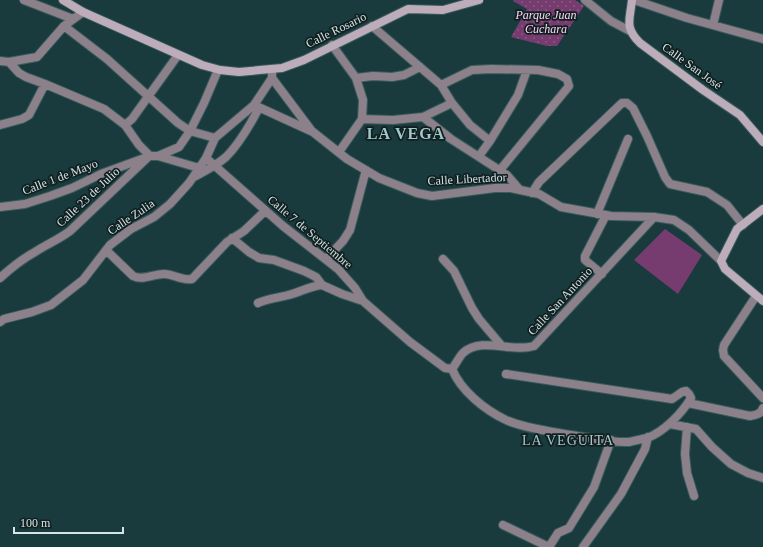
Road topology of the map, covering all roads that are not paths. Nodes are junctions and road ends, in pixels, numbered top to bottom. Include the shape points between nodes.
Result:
1 (24, 0) edge
2 (63, 0) edge
3 (479, 0) edge
4 (585, 0) edge
5 (633, 0) edge
6 (719, 0) edge
7 (83, 12) junction
8 (73, 19) junction
9 (712, 25) junction
10 (64, 26) junction
11 (372, 26) junction
12 (630, 31) junction
13 (763, 39) edge
14 (332, 45) junction
15 (178, 55) junction
16 (0, 61) edge
17 (9, 62) junction
18 (420, 67) junction
19 (272, 69) junction
20 (218, 70) junction
21 (527, 70) junction
22 (272, 78) junction
23 (356, 78) junction
24 (45, 84) junction
25 (440, 85) junction
26 (148, 97) junction
27 (452, 103) junction
28 (256, 106) junction
29 (423, 117) junction
30 (362, 119) junction
31 (0, 125) edge
32 (125, 125) junction
33 (190, 131) junction
34 (313, 132) junction
35 (215, 138) junction
36 (628, 139) dead end
37 (490, 141) junction
38 (763, 142) edge
39 (339, 152) junction
40 (154, 156) junction
41 (478, 156) junction
42 (206, 158) junction
43 (214, 165) junction
44 (199, 168) junction
45 (366, 170) junction
46 (500, 170) junction
47 (192, 179) junction
48 (520, 190) junction
49 (532, 193) junction
50 (0, 207) edge
51 (763, 208) edge
52 (265, 211) junction
53 (602, 214) junction
54 (654, 217) junction
55 (743, 225) junction
56 (232, 238) junction
57 (106, 250) junction
58 (326, 259) junction
59 (443, 259) dead end
60 (721, 261) junction
61 (602, 274) junction
62 (0, 278) edge
63 (322, 285) junction
64 (760, 299) edge
65 (364, 301) junction
66 (258, 303) dead end
67 (0, 322) edge
68 (500, 345) junction
69 (452, 369) junction
70 (506, 374) dead end
71 (763, 398) edge
72 (688, 403) junction
73 (763, 408) edge
74 (670, 424) junction
75 (686, 427) junction
76 (648, 437) junction
77 (610, 440) junction
78 (763, 478) edge
79 (694, 496) dead end
80 (503, 525) dead end
81 (549, 547) edge
82 (582, 547) edge

1 - 8 street
2 - 7 street, Calle Rosario
3 - 11 street, Calle Rosario via 443,10 408,9
4 - 12 street via 611,21
5 - 9 street
5 - 12 street
6 - 9 street
7 - 8 street
7 - 15 street, Calle Rosario
8 - 10 street
9 - 13 street
10 - 17 street via 37,57
10 - 26 street via 107,59
11 - 14 street, Calle Rosario
11 - 18 street
12 - 38 street, Calle San José via 640,43 740,115
14 - 19 street, Calle Rosario via 304,60
14 - 23 street
15 - 20 street, Calle Rosario
15 - 26 street
16 - 17 street
17 - 24 street via 19,73
18 - 23 street via 404,75
18 - 25 street
19 - 20 street, Calle Rosario via 239,72
19 - 22 street
20 - 33 street, Calle 1 de Mayo
21 - 25 street via 472,70
21 - 37 street via 518,95
21 - 46 street via 558,74 567,79 569,86
22 - 28 street
22 - 34 street
23 - 30 street via 363,100
24 - 31 street via 29,115
24 - 32 street via 104,110
25 - 27 street
26 - 32 street
26 - 33 street
27 - 29 street
27 - 37 street via 470,125
28 - 34 street, Calle Libertador
28 - 35 street, Calle Zulia
28 - 43 street via 248,128 236,146
29 - 30 street via 393,120
29 - 41 street
30 - 39 street
32 - 40 street via 139,145
33 - 35 street
33 - 40 street, Calle 1 de Mayo via 179,147
34 - 39 street, Calle Libertador
35 - 42 street, Calle Zulia
36 - 53 street
37 - 41 street
39 - 45 street, Calle Libertador
40 - 44 street
40 - 50 street, Calle 1 de Mayo via 100,174 50,196 25,204
40 - 62 street, Calle 23 de Julio via 59,240 18,262
41 - 46 street
42 - 43 street, Calle 7 de Septiembre
42 - 44 street, Calle Zulia
43 - 47 street
43 - 52 street, Calle 7 de Septiembre
44 - 47 street, Calle Zulia
45 - 48 street, Calle Libertador via 403,188 432,196 495,188
45 - 58 street via 350,230
46 - 48 street via 508,175
47 - 57 street, Calle Zulia via 170,204 154,217 131,229
48 - 49 street, Calle Libertador
49 - 53 street, Calle Libertador via 539,194 562,207
49 - 55 street via 539,182 622,103 633,108 670,184 707,192 727,205
51 - 55 street
52 - 56 street via 244,231
52 - 58 street, Calle 7 de Septiembre
53 - 54 street, Calle Libertador
53 - 61 street via 585,256 585,260
54 - 60 street, Calle Libertador via 674,220 689,230
54 - 61 street, Calle San Antonio
55 - 60 street via 738,229
56 - 57 street via 192,279 187,280 166,274 138,278
56 - 63 street via 259,258 274,260 304,271 316,277
57 - 67 street, Calle Zulia via 83,280 51,305
58 - 65 street, Calle 7 de Septiembre via 338,269
59 - 68 street via 454,271 479,319
60 - 64 street, Calle Libertador via 726,269
61 - 68 street, Calle San Antonio via 534,346 526,349
63 - 65 street
63 - 66 street
64 - 71 street via 724,345 723,350 724,356
65 - 69 street, Calle 7 de Septiembre via 410,342 444,368
68 - 69 street, Calle San Antonio via 470,349 462,354
69 - 77 street via 468,391 494,414 508,421 539,429
70 - 72 street via 672,399 686,391 691,398
72 - 73 street via 750,416 757,415
72 - 74 street
74 - 75 street
74 - 76 street
75 - 78 street via 696,429 731,464
75 - 79 street via 687,473
76 - 77 street via 628,442
76 - 82 street via 645,449 621,494
77 - 81 street via 594,487 569,528 558,533
80 - 81 street

